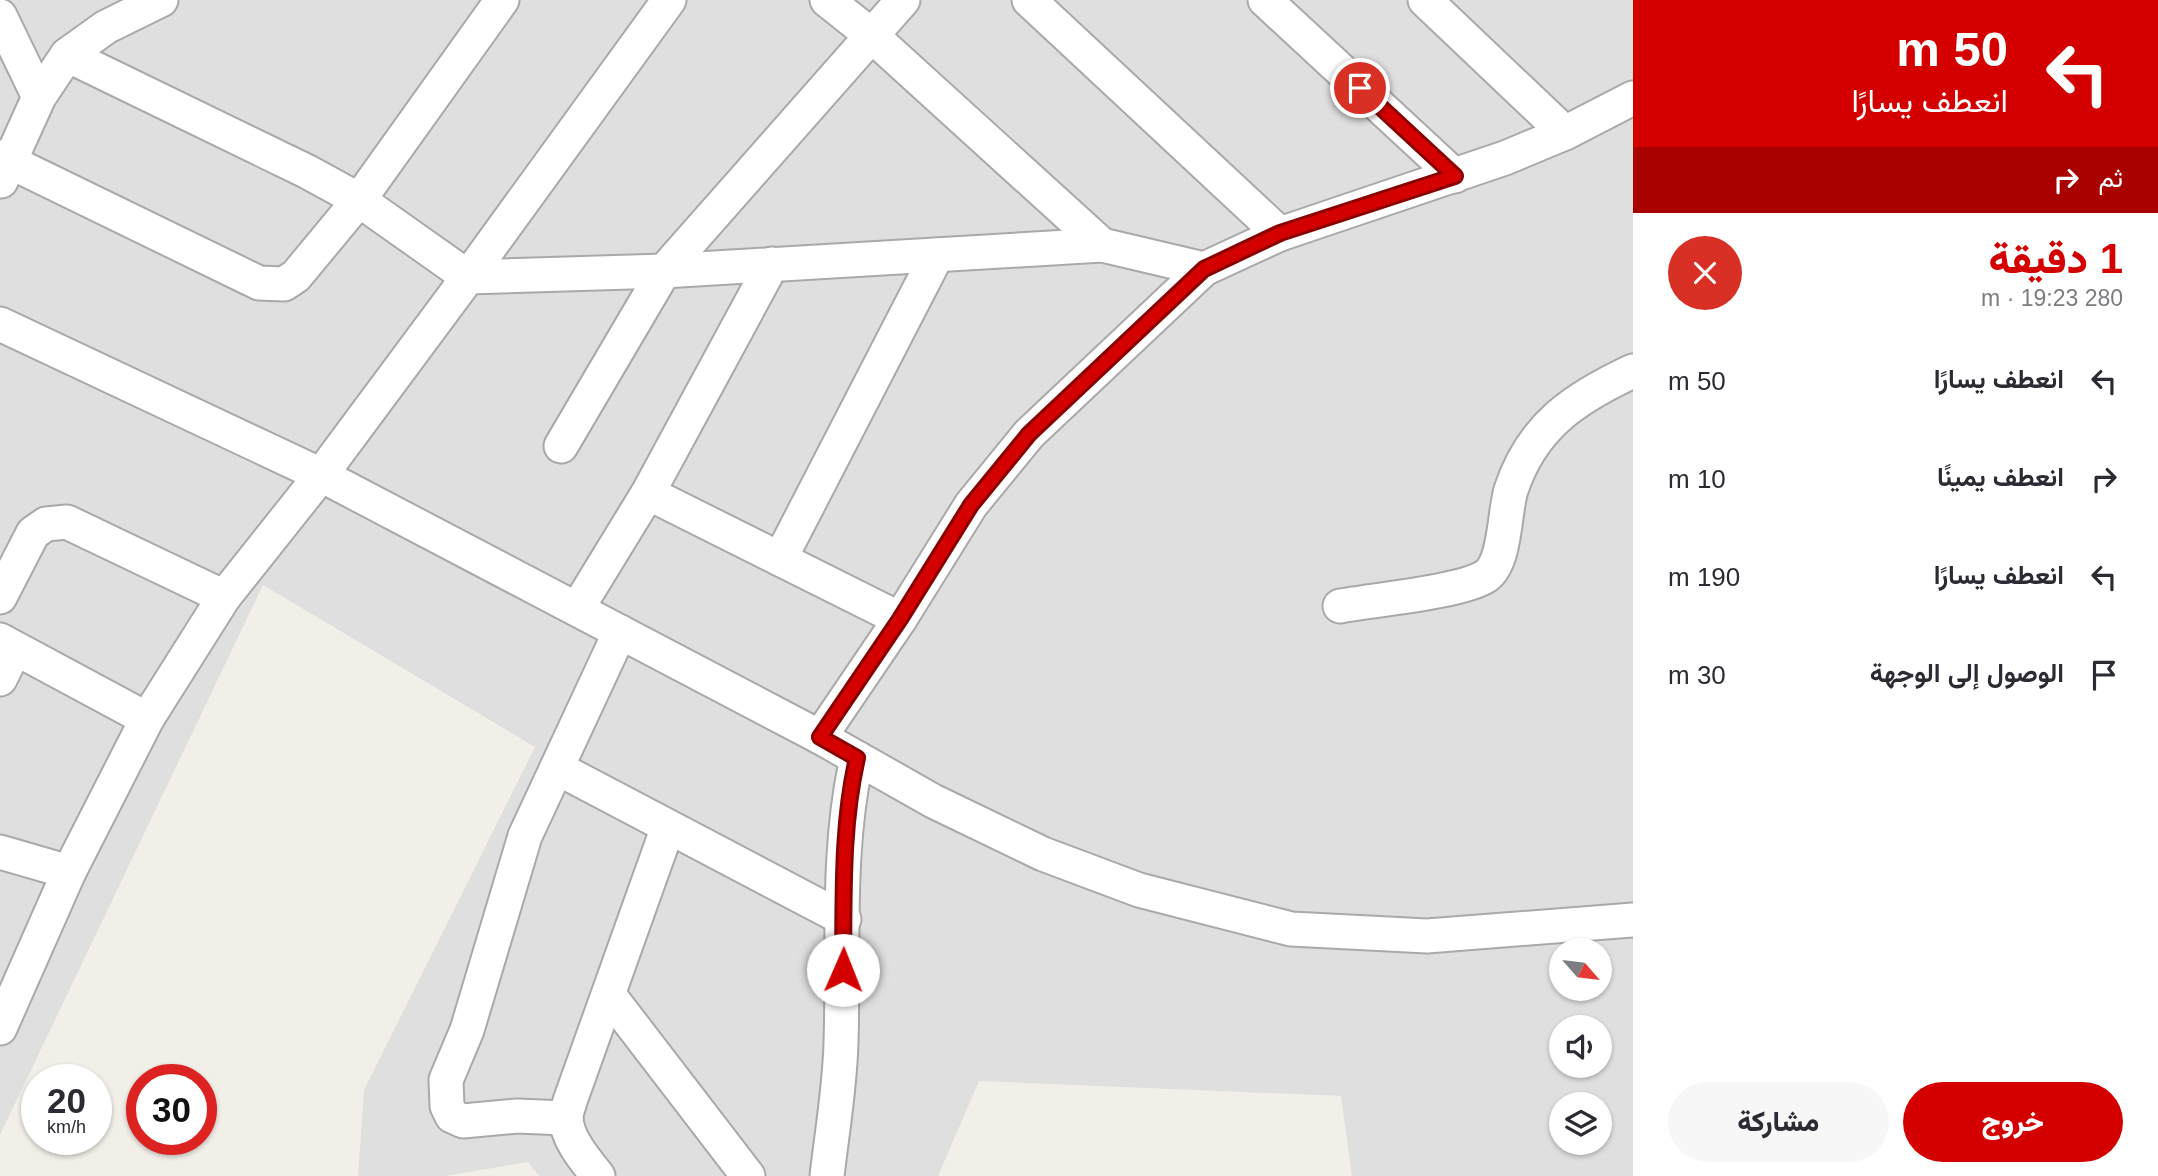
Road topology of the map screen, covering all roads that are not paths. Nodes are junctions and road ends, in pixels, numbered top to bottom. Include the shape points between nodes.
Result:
1 (162, 0) edge
2 (502, 0) edge
3 (669, 0) edge
4 (827, 0) edge
5 (903, 0) edge
6 (1029, 0) edge
7 (1265, 0) edge
8 (1424, 0) edge
9 (0, 16) edge
10 (871, 35) junction
11 (67, 55) junction
12 (39, 97) junction
13 (1633, 97) edge
14 (1565, 133) junction
15 (4, 168) edge
16 (1455, 176) junction
17 (359, 200) junction
18 (1280, 233) junction
19 (1102, 245) junction
20 (937, 255) junction
21 (772, 264) junction
22 (1204, 269) junction
23 (664, 271) junction
24 (468, 277) junction
25 (0, 324) edge
26 (1633, 371) edge
27 (561, 446) dead end
28 (321, 474) junction
29 (648, 492) junction
30 (780, 559) junction
31 (0, 597) edge
32 (224, 597) junction
33 (1340, 606) dead end
34 (578, 609) junction
35 (900, 619) junction
36 (620, 632) junction
37 (8, 644) edge
38 (0, 679) edge
39 (147, 719) junction
40 (820, 737) junction
41 (857, 758) junction
42 (557, 768) junction
43 (668, 828) junction
44 (0, 852) edge
45 (68, 872) junction
46 (844, 919) junction
47 (1633, 920) edge
48 (609, 995) junction
49 (0, 1028) edge
50 (566, 1118) junction
51 (598, 1176) edge
52 (748, 1176) edge
53 (827, 1176) edge

1 - 11 street via 106,27
2 - 17 street
3 - 24 street
4 - 10 street
5 - 10 street
6 - 18 street
7 - 16 street
8 - 14 street
9 - 12 street
10 - 19 street
10 - 23 street
11 - 12 street
11 - 17 street
12 - 15 street
13 - 14 street
14 - 16 street
15 - 17 street via 259,283 275,285 296,276
16 - 18 street
17 - 24 street
18 - 22 street
19 - 20 street
19 - 22 street
20 - 21 street
20 - 30 street
21 - 23 street
21 - 29 street
22 - 35 street via 1029,434 971,505
23 - 24 street
23 - 27 street
24 - 28 street
25 - 28 street
26 - 33 street via 1561,411 1527,453 1511,491 1496,563 1484,578
28 - 32 street
28 - 34 street
29 - 30 street
29 - 34 street
30 - 35 street
31 - 32 street via 33,533 46,524 67,522
32 - 39 street
34 - 36 street
35 - 40 street
36 - 40 street
36 - 42 street
37 - 38 street
37 - 39 street
39 - 45 street
40 - 41 street
41 - 46 street via 844,838
41 - 47 street via 1043,854 1139,890 1291,929 1427,936
42 - 43 street
42 - 50 street via 526,836 467,1030 446,1080 446,1093 452,1116 463,1121
43 - 46 street
43 - 48 street
44 - 45 street
45 - 49 street
46 - 53 street via 841,1046
48 - 50 street
48 - 52 street
50 - 51 street via 583,1157

